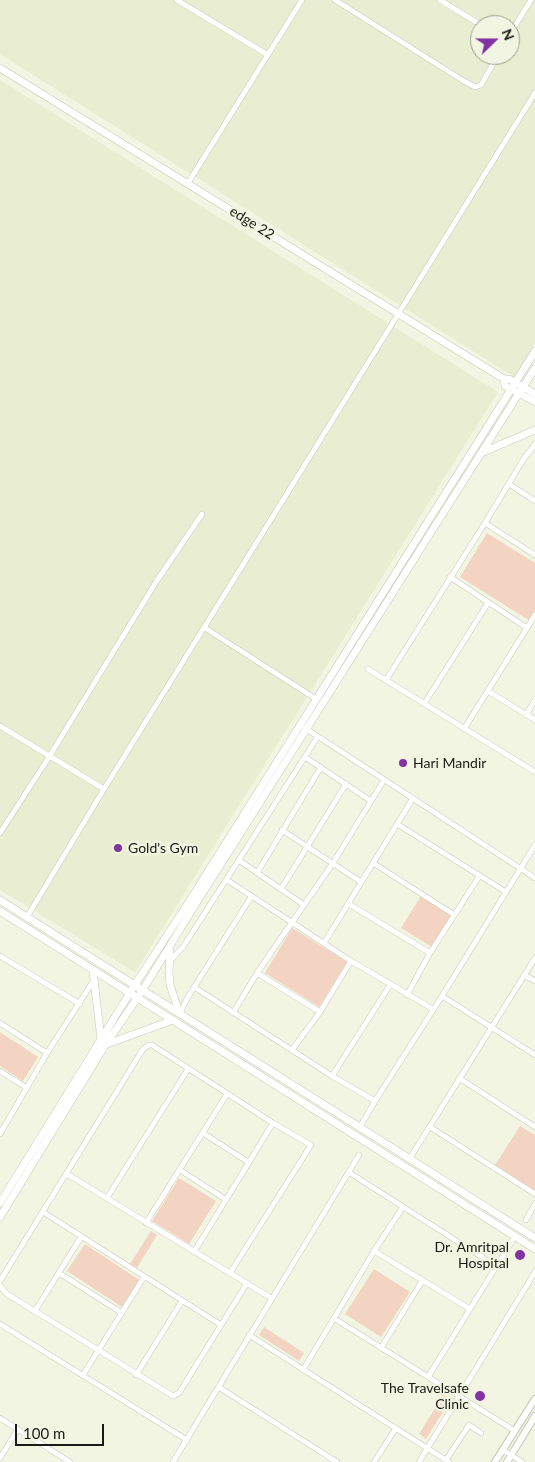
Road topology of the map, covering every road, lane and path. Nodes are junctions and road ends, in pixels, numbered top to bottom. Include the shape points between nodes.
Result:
1 (177, 0) edge
2 (302, 0) edge
3 (335, 0) edge
4 (440, 0) edge
5 (531, 0) edge
6 (470, 18) edge
7 (520, 18) edge
8 (268, 55) junction
9 (492, 65) edge
10 (0, 68) edge
11 (535, 93) edge
12 (188, 184) junction
13 (399, 314) junction
14 (535, 351) edge
15 (535, 368) edge
16 (504, 380) junction
17 (515, 382) junction
18 (512, 389) junction
19 (521, 390) junction
20 (535, 394) edge
21 (535, 402) edge
22 (532, 431) edge
23 (535, 442) edge
24 (481, 453) junction
25 (509, 484) junction
26 (535, 501) edge
27 (202, 514) dead end
28 (485, 523) junction
29 (535, 555) edge
30 (450, 577) junction
31 (488, 603) junction
32 (535, 616) edge
33 (204, 628) junction
34 (527, 628) junction
35 (368, 669) dead end
36 (386, 680) junction
37 (488, 691) junction
38 (316, 699) junction
39 (535, 700) edge
40 (424, 704) junction
41 (526, 715) junction
42 (535, 720) edge
43 (300, 725) junction
44 (0, 726) edge
45 (464, 729) junction
46 (307, 730) junction
47 (317, 738) junction
48 (49, 757) junction
49 (305, 757) junction
50 (321, 767) junction
51 (535, 772) edge
52 (384, 780) junction
53 (346, 784) junction
54 (104, 789) junction
55 (413, 798) junction
56 (371, 800) junction
57 (398, 824) junction
58 (282, 830) junction
59 (0, 833) edge
60 (308, 845) junction
61 (535, 845) edge
62 (240, 861) junction
63 (334, 863) junction
64 (373, 863) junction
65 (521, 868) junction
66 (257, 873) junction
67 (480, 875) junction
68 (535, 878) edge
69 (227, 880) junction
70 (361, 882) junction
71 (281, 889) junction
72 (506, 892) junction
73 (251, 897) junction
74 (0, 900) edge
75 (349, 904) junction
76 (304, 905) junction
77 (0, 911) edge
78 (454, 914) junction
79 (27, 917) junction
80 (291, 922) junction
81 (324, 943) junction
82 (171, 945) junction
83 (430, 953) junction
84 (0, 956) edge
85 (535, 958) edge
86 (351, 961) junction
87 (168, 963) junction
88 (93, 971) junction
89 (257, 972) junction
90 (524, 975) junction
91 (94, 980) junction
92 (535, 981) edge
93 (390, 985) junction
94 (134, 986) junction
95 (194, 988) junction
96 (142, 991) junction
97 (130, 994) junction
98 (407, 995) junction
99 (442, 996) junction
100 (137, 999) junction
101 (80, 1004) junction
102 (433, 1009) junction
103 (180, 1012) junction
104 (320, 1012) junction
105 (233, 1013) junction
106 (172, 1020) junction
107 (0, 1024) edge
108 (491, 1027) junction
109 (104, 1042) junction
110 (292, 1050) junction
111 (47, 1053) junction
112 (535, 1055) edge
113 (188, 1069) junction
114 (0, 1071) edge
115 (332, 1076) junction
116 (459, 1078) junction
117 (27, 1088) junction
118 (227, 1094) junction
119 (375, 1101) junction
120 (273, 1123) junction
121 (360, 1127) junction
122 (430, 1127) junction
123 (535, 1127) edge
124 (203, 1133) junction
125 (0, 1134) edge
126 (359, 1155) dead end
127 (410, 1158) junction
128 (248, 1162) junction
129 (180, 1170) junction
130 (350, 1172) junction
131 (66, 1174) junction
132 (535, 1194) edge
133 (107, 1198) junction
134 (225, 1199) junction
135 (0, 1203) edge
136 (535, 1204) edge
137 (403, 1207) junction
138 (43, 1212) junction
139 (0, 1217) edge
140 (526, 1220) dead end
141 (146, 1223) junction
142 (81, 1237) junction
143 (535, 1238) edge
144 (512, 1241) dead end
145 (535, 1250) edge
146 (374, 1251) junction
147 (194, 1252) junction
148 (496, 1266) junction
149 (535, 1272) edge
150 (59, 1273) junction
151 (230, 1273) junction
152 (144, 1277) junction
153 (422, 1281) junction
154 (0, 1282) edge
155 (247, 1284) junction
156 (0, 1286) edge
157 (272, 1298) junction
158 (182, 1301) junction
159 (470, 1309) junction
160 (35, 1311) junction
161 (122, 1313) junction
162 (335, 1318) junction
163 (0, 1324) edge
164 (221, 1325) junction
165 (249, 1335) junction
166 (381, 1348) junction
167 (98, 1351) junction
168 (303, 1370) junction
169 (83, 1375) junction
170 (136, 1375) junction
171 (428, 1377) junction
172 (220, 1388) junction
173 (458, 1396) junction
174 (535, 1399) edge
175 (535, 1416) edge
176 (0, 1418) edge
177 (396, 1428) junction
178 (18, 1429) junction
179 (514, 1431) junction
180 (481, 1433) dead end
181 (187, 1440) junction
182 (427, 1448) junction
183 (503, 1450) junction
184 (511, 1455) junction
185 (0, 1458) edge
186 (448, 1461) edge
187 (70, 1462) edge
188 (173, 1462) edge
189 (337, 1462) edge
190 (374, 1462) edge
191 (419, 1462) edge
192 (495, 1462) edge
193 (507, 1462) edge
194 (522, 1462) edge

1 - 8 street
2 - 8 street
3 - 9 street via 475,87 481,84
4 - 6 street
5 - 7 street
8 - 12 street
10 - 12 main road, edge 22
11 - 13 street
12 - 13 main road, edge 22
13 - 16 main road, edge 22
13 - 33 street
14 - 17 main road
15 - 19 main road
16 - 17 main road
16 - 18 main road via 505,386
17 - 18 main road
17 - 19 main road
18 - 19 main road
18 - 38 main road
19 - 20 main road
19 - 21 main road
19 - 24 main road
22 - 23 street
22 - 24 main road
23 - 25 street
24 - 46 main road
25 - 26 street
25 - 28 street
27 - 48 street via 156,582
28 - 29 street
28 - 30 street
30 - 31 street
30 - 36 street
31 - 34 street
31 - 40 street
32 - 34 street
33 - 38 street
33 - 54 street
34 - 37 street
35 - 36 street
36 - 40 street
37 - 41 street
37 - 45 street
38 - 43 main road
39 - 41 street
40 - 45 street
41 - 42 street
43 - 46 street
43 - 94 main road
44 - 48 street
45 - 51 street
46 - 47 street
46 - 82 main road
47 - 49 street
47 - 52 street
48 - 54 street
48 - 59 street
49 - 50 street
49 - 62 street
50 - 53 street
50 - 58 street
52 - 55 street
52 - 56 street
53 - 56 street
53 - 60 street
54 - 79 street
55 - 57 street
55 - 65 street
56 - 63 street
57 - 64 street
57 - 67 street
58 - 60 street
58 - 66 street
60 - 63 street
60 - 71 street
61 - 65 street
62 - 66 street
62 - 69 street
63 - 70 street
63 - 76 street
64 - 70 street
64 - 78 street
65 - 68 street
65 - 72 street
66 - 71 street
67 - 72 street
67 - 78 street
69 - 73 street
69 - 87 street via 183,947
70 - 75 street
71 - 76 street
72 - 99 street
73 - 80 street
73 - 95 street
74 - 79 main road
75 - 81 street
75 - 83 street
76 - 80 street
77 - 88 main road
78 - 83 street
79 - 94 main road
80 - 81 street
80 - 89 street
81 - 86 street
82 - 87 main road
82 - 96 main road
83 - 98 street
84 - 101 street
85 - 90 street
86 - 93 street
86 - 104 street
87 - 103 main road via 170,985
88 - 91 main road
88 - 97 main road
89 - 104 street
89 - 105 street
90 - 92 street
90 - 108 street
91 - 101 street
91 - 109 main road
93 - 98 street
93 - 115 street
94 - 96 main road
94 - 97 main road
95 - 103 street
95 - 105 street
96 - 100 main road
96 - 103 main road
97 - 100 main road
97 - 109 main road
98 - 102 street
99 - 102 street
99 - 108 street
100 - 106 main road
100 - 109 main road
101 - 111 street
102 - 119 street
103 - 121 main road
104 - 110 street
105 - 110 street
106 - 109 main road
106 - 145 main road
107 - 111 street
108 - 112 street
108 - 116 street
109 - 135 main road
109 - 139 main road
110 - 115 street
111 - 117 street
113 - 118 street
113 - 131 street via 152,1045 146,1046
113 - 133 street
114 - 117 street
115 - 119 street
116 - 122 street
116 - 123 street
117 - 125 street
118 - 120 street
118 - 124 street
119 - 121 street
120 - 128 street
120 - 151 street via 311,1145
121 - 127 main road
122 - 127 street
122 - 132 street
124 - 128 street
124 - 129 street
126 - 130 street
127 - 143 main road
128 - 134 street
129 - 134 street
129 - 141 street
130 - 137 street
130 - 157 street
131 - 133 street
131 - 138 street
133 - 141 street
134 - 147 street
136 - 140 street
137 - 146 street
137 - 148 street
138 - 142 street
138 - 154 street
141 - 147 street
142 - 150 street
142 - 152 street
144 - 148 street
146 - 153 street
146 - 162 street
147 - 151 street
148 - 159 street
149 - 173 street
150 - 160 street
150 - 161 street
151 - 155 street
152 - 158 street
152 - 161 street
153 - 159 street
153 - 166 street
155 - 157 street
155 - 164 street
156 - 160 street
157 - 165 street
158 - 164 street
158 - 170 street
159 - 171 street
160 - 167 street
161 - 167 street
162 - 166 street
162 - 168 street
163 - 169 street
164 - 170 street via 176,1395 170,1395
165 - 168 street
165 - 172 street
166 - 171 street
167 - 169 street
167 - 170 street
168 - 177 street
169 - 181 street
171 - 173 street
172 - 181 street
172 - 189 street
173 - 179 street
173 - 182 street
174 - 179 street
175 - 184 street
176 - 178 street
177 - 182 street
177 - 190 street
178 - 185 street
178 - 187 street
179 - 183 street
180 - 186 street via 469,1425
181 - 188 street
182 - 186 street
182 - 191 street
183 - 184 street
183 - 192 street
184 - 193 street
184 - 194 street

